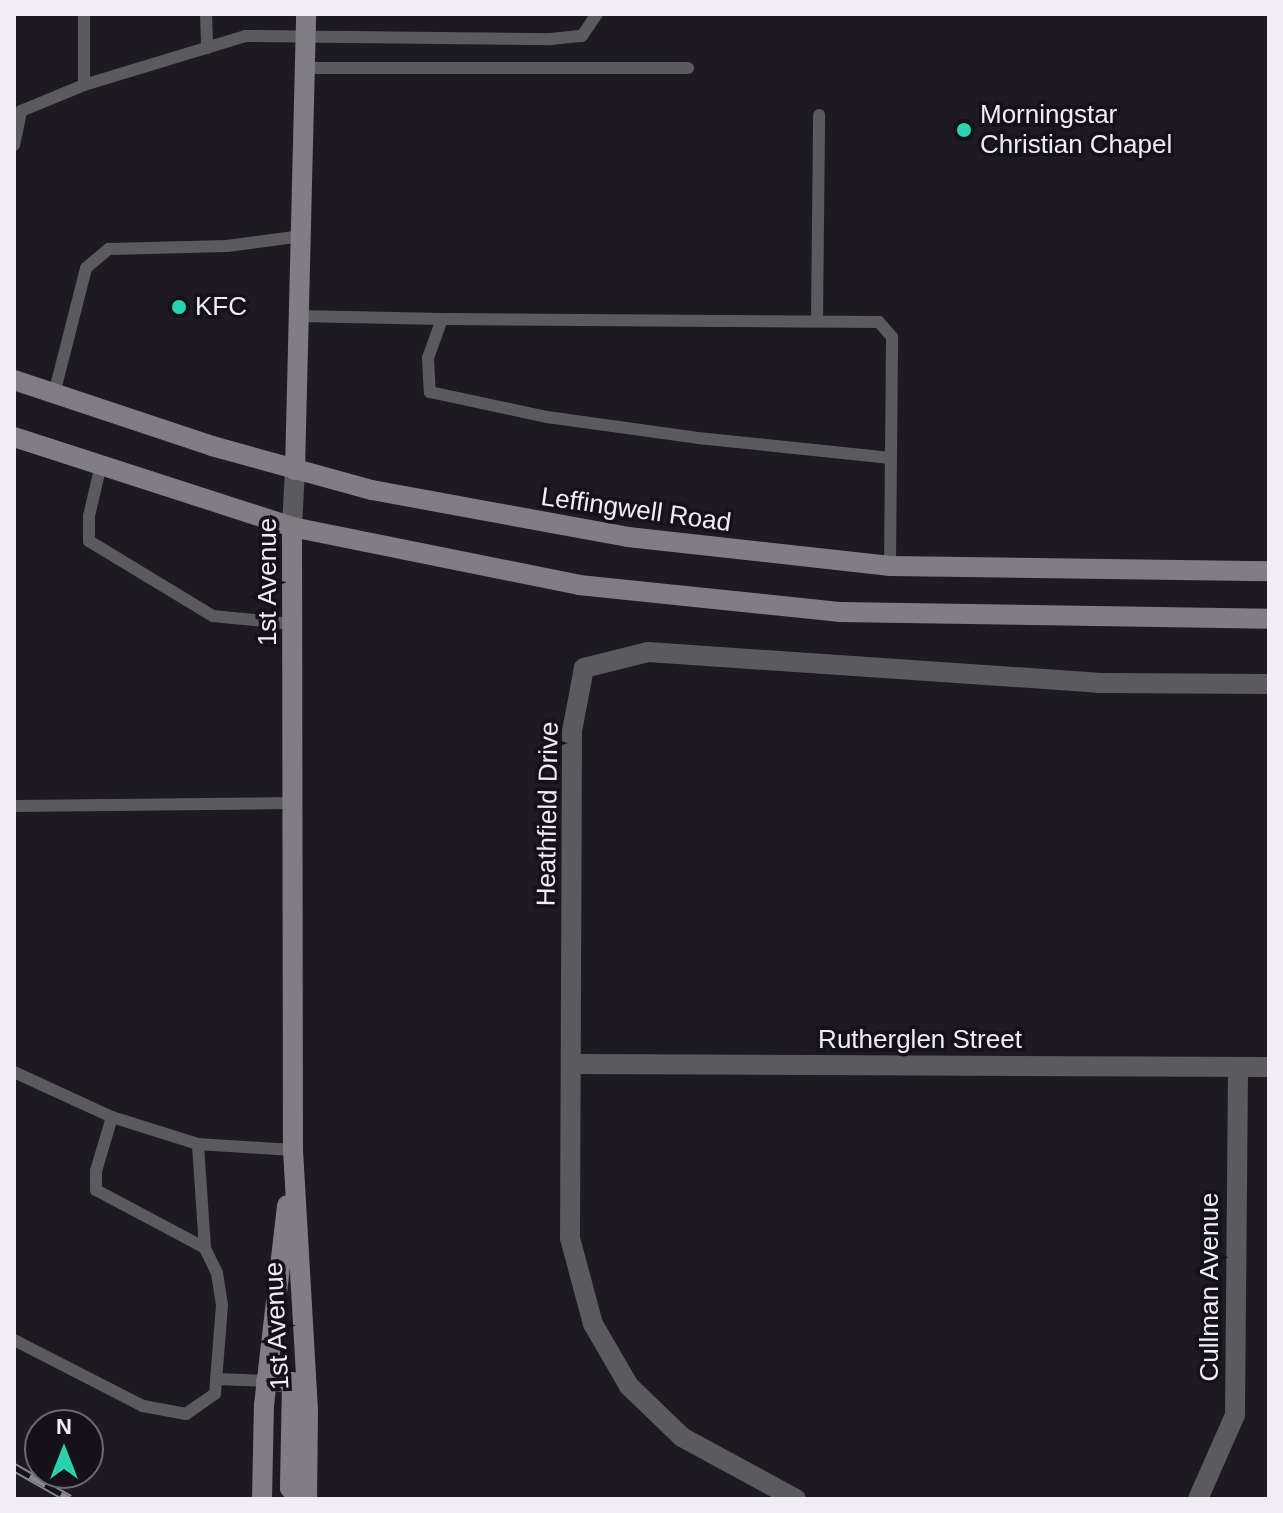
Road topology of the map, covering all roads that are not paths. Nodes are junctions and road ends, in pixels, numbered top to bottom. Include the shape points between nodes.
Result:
1 (84, 14) edge
2 (206, 14) edge
3 (306, 14) edge
4 (597, 14) edge
5 (306, 36) junction
6 (207, 48) junction
7 (305, 68) junction
8 (688, 68) dead end
9 (84, 85) junction
10 (819, 115) dead end
11 (14, 145) edge
12 (302, 236) junction
13 (299, 316) junction
14 (817, 318) junction
15 (442, 319) junction
16 (14, 380) edge
17 (54, 394) junction
18 (14, 437) edge
19 (891, 458) junction
20 (100, 469) junction
21 (295, 470) junction
22 (292, 527) junction
23 (890, 566) junction
24 (1269, 571) edge
25 (1269, 619) edge
26 (293, 624) junction
27 (1269, 684) edge
28 (296, 803) junction
29 (14, 806) edge
30 (571, 1064) junction
31 (1238, 1067) junction
32 (1269, 1067) edge
33 (14, 1072) edge
34 (112, 1117) junction
35 (198, 1144) junction
36 (293, 1150) junction
37 (205, 1248) junction
38 (14, 1340) edge
39 (216, 1379) junction
40 (266, 1381) junction
41 (262, 1499) edge
42 (299, 1499) edge
43 (307, 1499) edge
44 (796, 1499) edge
45 (1198, 1499) edge

1 - 9 lane
2 - 6 lane
3 - 5 main road, 1st Avenue
4 - 5 lane via 582,36 551,39
5 - 6 lane via 245,36
5 - 7 main road, 1st Avenue
6 - 9 lane
7 - 8 lane
7 - 12 main road, 1st Avenue
9 - 11 lane via 21,111
10 - 14 lane
12 - 13 main road, 1st Avenue
12 - 17 lane via 227,246 109,249 86,268
13 - 15 lane
13 - 21 main road, 1st Avenue
14 - 15 lane
14 - 19 lane via 879,322 892,337
15 - 19 lane via 428,358 430,392 668,434 796,452
16 - 17 main road, Leffingwell Road
17 - 21 main road, Leffingwell Road
18 - 20 main road
19 - 23 lane
20 - 22 main road
20 - 26 lane via 89,541 213,616
21 - 22 street, 1st Avenue
21 - 23 main road, Leffingwell Road via 553,525
22 - 25 main road via 476,567 688,600 839,612
22 - 26 main road, 1st Avenue
23 - 24 main road, Leffingwell Road
26 - 28 main road, 1st Avenue
27 - 30 street, Heathfield Drive via 1098,683 648,652 584,668 572,731
28 - 29 lane
28 - 36 main road, 1st Avenue
30 - 31 street, Rutherglen Street
30 - 44 street, Heathfield Drive via 570,1238 593,1324 629,1386 682,1437
31 - 32 street, Rutherglen Street
31 - 45 street, Cullman Avenue via 1235,1415
33 - 34 lane
34 - 35 lane
34 - 37 lane via 96,1171 96,1190
35 - 36 lane
35 - 37 lane
36 - 40 main road, 1st Avenue
36 - 43 main road, 1st Avenue
37 - 39 lane via 217,1273 222,1305
38 - 39 lane via 143,1406 186,1414 215,1394
39 - 40 lane, 1st Avenue
40 - 41 main road, 1st Avenue
40 - 42 main road via 292,1382 290,1488

